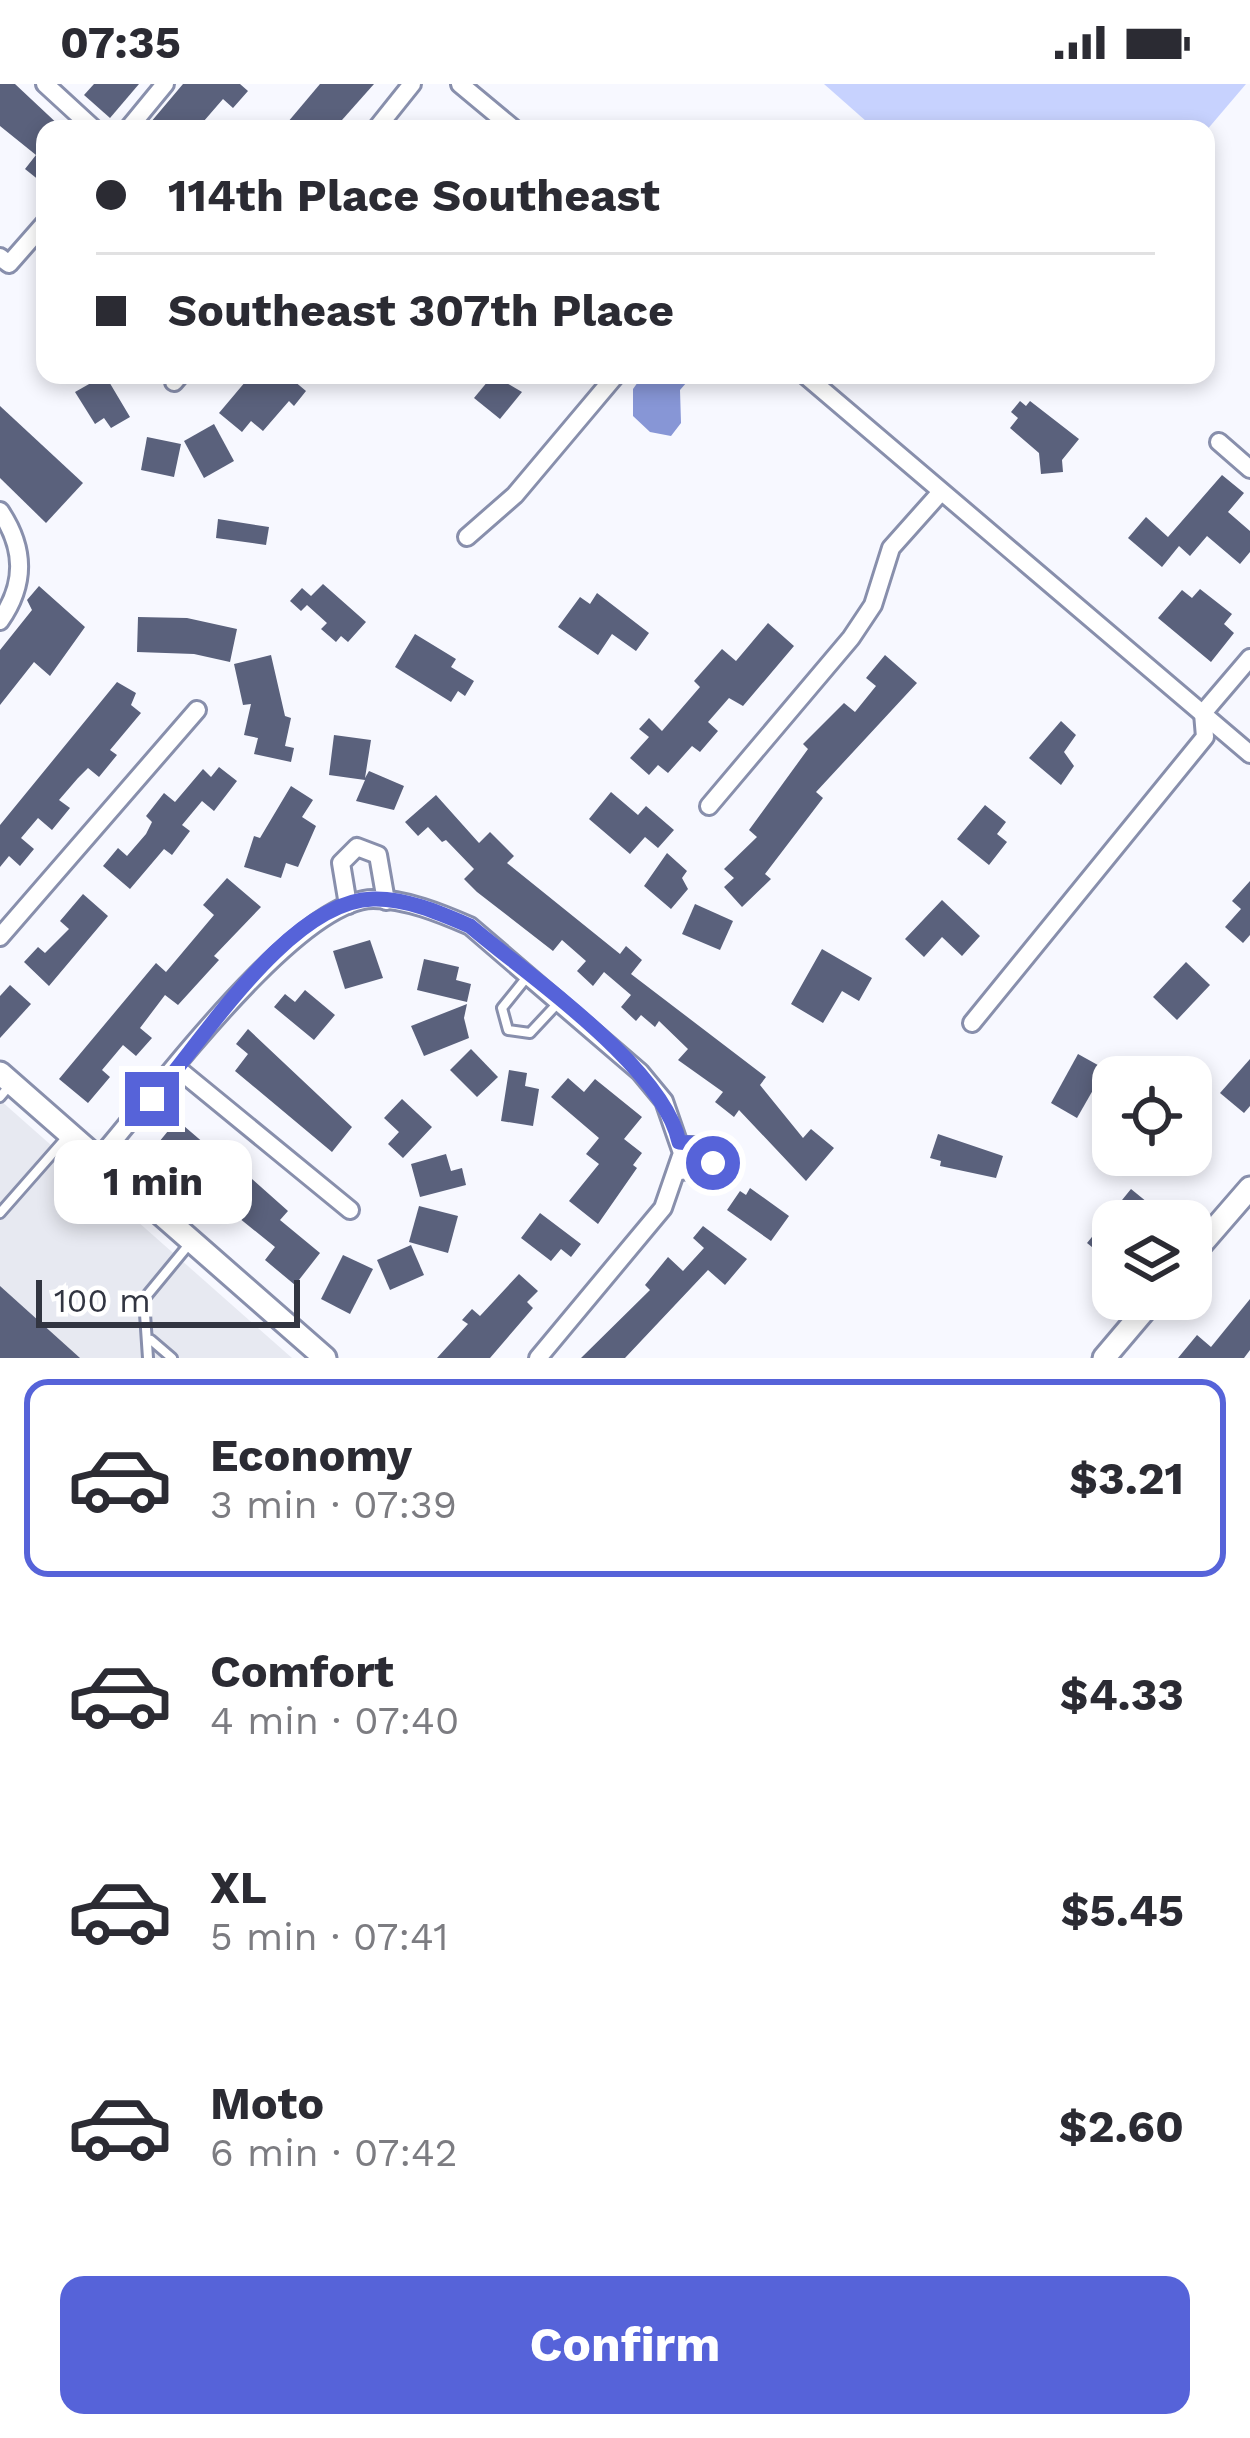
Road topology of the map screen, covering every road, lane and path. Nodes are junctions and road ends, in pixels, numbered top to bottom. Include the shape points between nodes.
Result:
1 (44, 84) edge
2 (165, 84) edge
3 (412, 84) edge
4 (460, 84) edge
5 (84, 120) edge
6 (135, 120) edge
7 (383, 120) edge
8 (503, 120) edge
9 (36, 234) edge
10 (0, 256) edge
11 (608, 384) edge
12 (816, 384) edge
13 (1219, 442) dead end
14 (1250, 469) edge
15 (940, 493) junction
16 (0, 511) edge
17 (467, 536) dead end
18 (0, 621) edge
19 (1250, 658) edge
20 (197, 710) dead end
21 (1203, 713) junction
22 (1250, 754) edge
23 (709, 806) dead end
24 (378, 900) junction
25 (348, 905) junction
26 (0, 937) edge
27 (529, 976) junction
28 (559, 1002) junction
29 (972, 1023) dead end
30 (178, 1069) junction
31 (4, 1084) edge
32 (70, 1134) junction
33 (680, 1148) junction
34 (98, 1159) junction
35 (677, 1174) junction
36 (1250, 1188) edge
37 (350, 1210) dead end
38 (0, 1213) edge
39 (1212, 1232) edge
40 (192, 1241) junction
41 (1136, 1320) edge
42 (149, 1339) junction
43 (148, 1358) edge
44 (172, 1358) edge
45 (325, 1358) edge
46 (538, 1358) edge
47 (1104, 1358) edge

1 - 5 street
2 - 6 street
3 - 7 street
4 - 8 street
9 - 10 street via 9,264
11 - 17 street via 515,495
12 - 15 street
13 - 14 street
15 - 21 street
15 - 23 street via 892,548 873,605 851,638
16 - 18 street via 19,549 21,576
19 - 21 street
20 - 26 street
21 - 22 street
21 - 29 street via 1205,737
24 - 25 street
24 - 25 street via 378,855 357,847 341,863
24 - 27 street via 470,926
25 - 30 street via 274,953
27 - 28 street
27 - 28 lane via 502,1009 508,1030 530,1033
28 - 33 street via 640,1072 664,1101
30 - 34 street
30 - 37 street
31 - 32 street
32 - 34 street
32 - 38 lane
33 - 35 street
33 - 35 lane via 703,1142 714,1157 705,1173
34 - 40 street
35 - 46 street via 662,1208
36 - 39 street
40 - 42 lane via 144,1299
40 - 45 street
41 - 47 street
42 - 43 lane
42 - 44 lane

